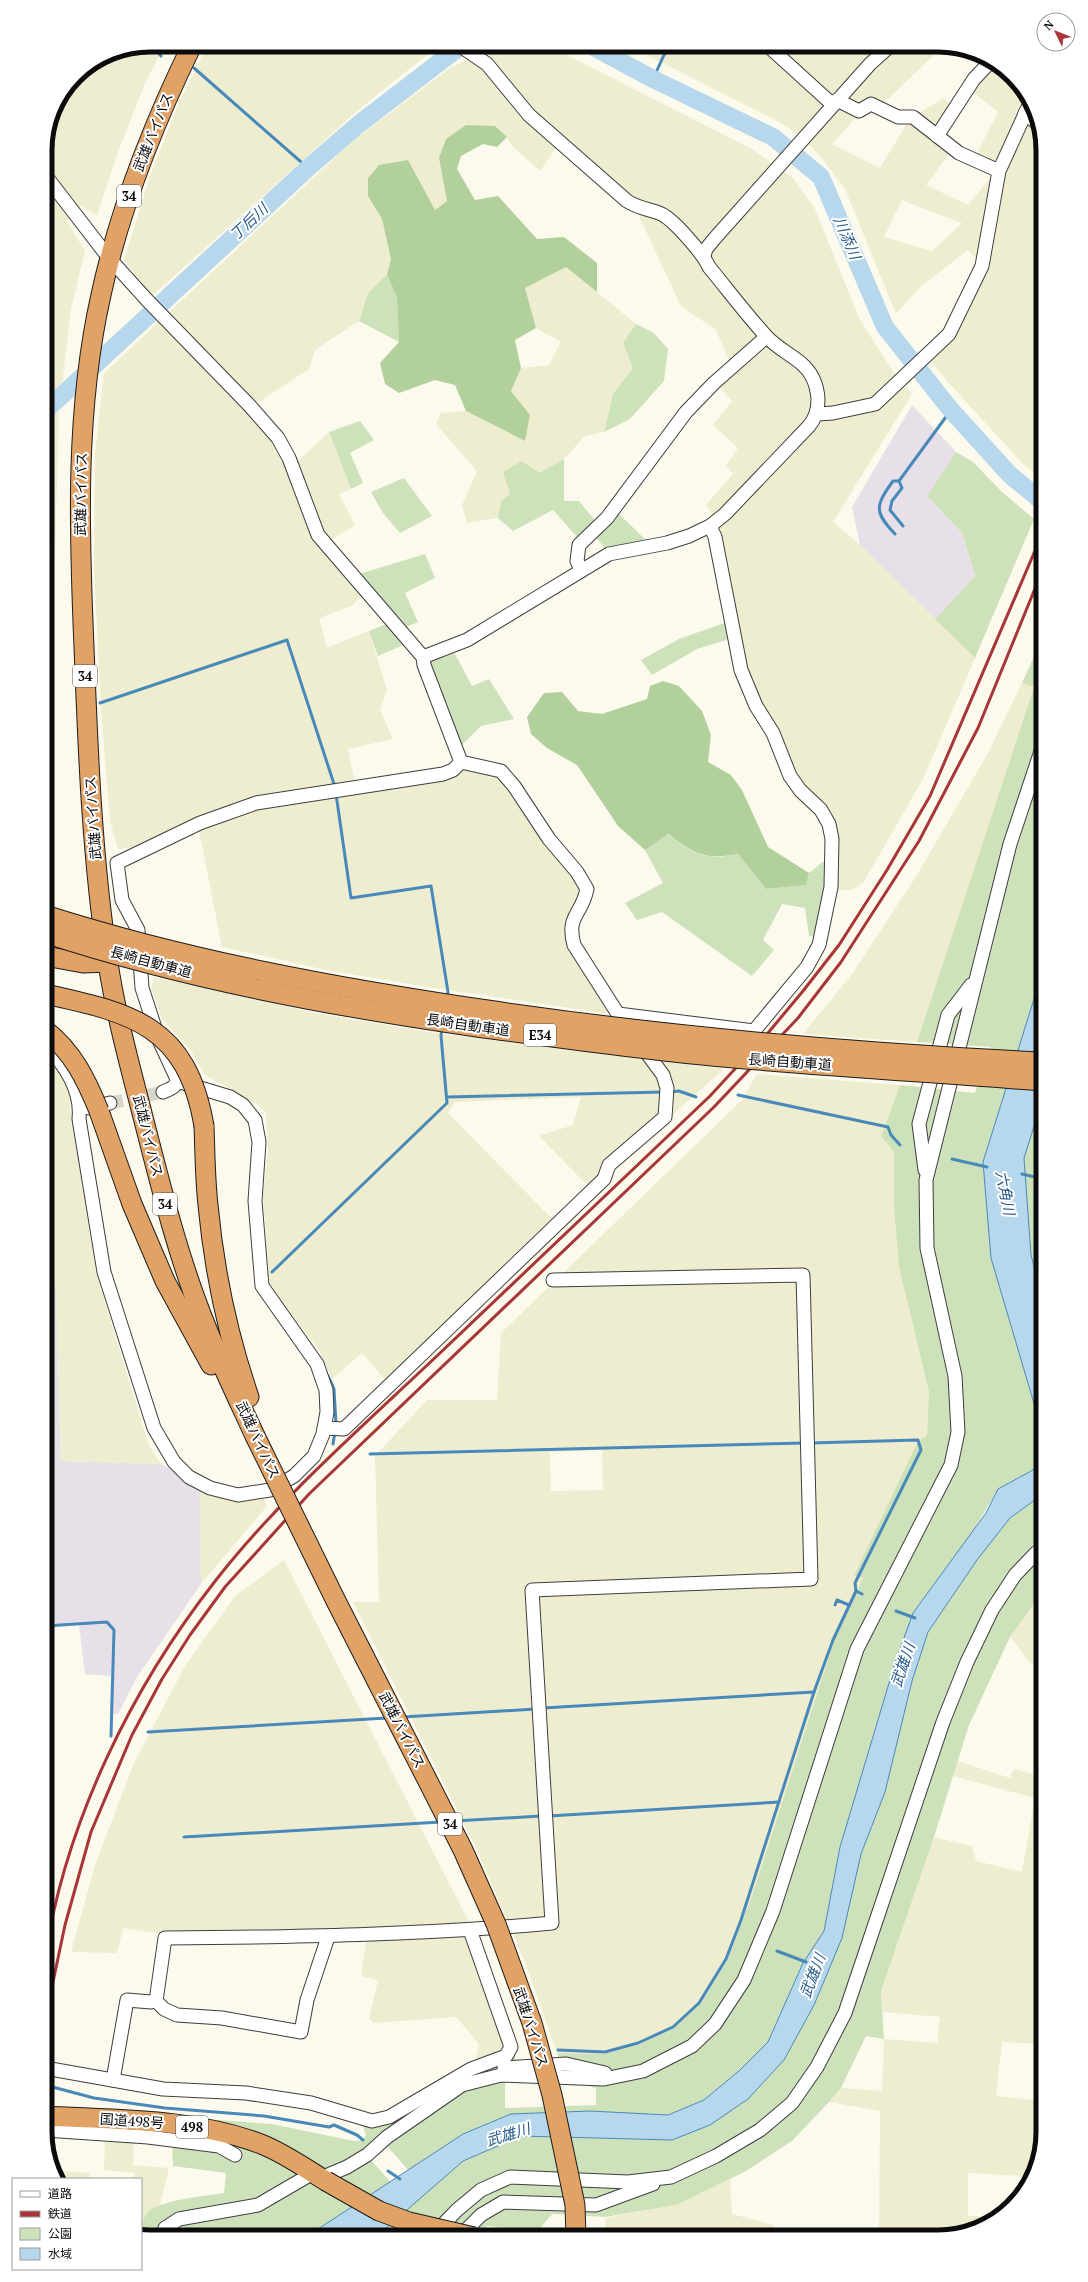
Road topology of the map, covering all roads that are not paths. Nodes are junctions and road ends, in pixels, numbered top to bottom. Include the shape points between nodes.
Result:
1 (189, 52) edge
2 (469, 52) edge
3 (776, 52) edge
4 (883, 52) edge
5 (987, 65) edge
6 (835, 102) junction
7 (1027, 110) edge
8 (937, 136) junction
9 (999, 171) junction
10 (52, 184) edge
11 (704, 256) junction
12 (110, 258) junction
13 (766, 337) junction
14 (818, 414) junction
15 (710, 526) junction
16 (581, 570) junction
17 (423, 657) junction
18 (461, 762) junction
19 (1036, 766) edge
20 (52, 917) edge
21 (52, 935) edge
22 (52, 957) edge
23 (108, 962) junction
24 (975, 979) junction
25 (52, 996) edge
26 (618, 1014) junction
27 (52, 1036) edge
28 (52, 1053) edge
29 (1036, 1062) edge
30 (1036, 1080) edge
31 (177, 1082) junction
32 (164, 1092) tunnel mouth
33 (80, 1105) junction
34 (104, 1107) junction
35 (926, 1180) junction
36 (553, 1280) dead end
37 (324, 1428) junction
38 (258, 1432) junction
39 (1036, 1553) edge
40 (470, 1930) junction
41 (328, 1937) junction
42 (156, 2000) junction
43 (490, 2065) junction
44 (52, 2069) edge
45 (618, 2076) junction
46 (113, 2080) junction
47 (462, 2085) junction
48 (52, 2118) edge
49 (83, 2125) junction
50 (52, 2129) edge
51 (236, 2155) dead end
52 (671, 2177) junction
53 (320, 2178) junction
54 (164, 2230) edge
55 (438, 2230) edge
56 (444, 2230) edge
57 (466, 2230) edge
58 (576, 2230) edge

1 - 12 highway, 武雄バイパス / 34 via 135,173
2 - 11 street via 487,64 528,116 628,201 670,219
3 - 6 street
4 - 6 street
5 - 8 street via 974,79
6 - 8 street via 859,111 871,104 898,117 913,117
6 - 11 street via 715,238
7 - 9 street
8 - 9 street via 959,153
9 - 14 street via 982,266 949,334 875,404
10 - 12 street
11 - 13 street via 709,267
12 - 17 street via 278,438 289,458 318,535
12 - 23 highway, 武雄バイパス / 34 via 100,299 87,388 81,454 80,570 94,840
13 - 14 street via 803,364 818,394
13 - 16 street via 714,383 686,412 607,518 579,545 577,561
14 - 15 street via 810,426 725,514
15 - 16 street via 667,543 609,554
15 - 26 street via 715,537 747,689 773,732 790,776 800,790 822,810 829,824 832,839 831,887 819,945 807,967 754,1031
16 - 17 street via 467,640
17 - 18 street
18 - 26 street via 501,771 549,839 577,872 587,889 585,901 572,920 570,932 574,945
18 - 31 street via 453,770 443,774 256,803 200,824 117,863 122,900 138,930 142,988 159,1040
19 - 24 street via 1010,844
20 - 29 highway, 長崎自動車道 / E34, bridge via 218,962 321,984 419,1000 562,1021 735,1040 917,1056
21 - 30 highway, 長崎自動車道 / E34, bridge via 216,979 314,1001 414,1018 732,1058
22 - 23 highway via 83,963
23 - 38 highway, 武雄バイパス / 34 via 119,1022 168,1214 205,1323
24 - 35 street
24 - 35 street via 948,1015 919,1124
25 - 38 highway, bridge via 116,1011 142,1023 158,1034 184,1063 193,1081 200,1100 204,1126 208,1204 221,1294
26 - 37 street via 663,1075 667,1092 666,1117 609,1165 604,1179 344,1429
27 - 34 highway, bridge via 72,1056
28 - 33 street via 66,1070
31 - 32 street
31 - 37 street via 230,1097 243,1105 255,1120 259,1142 255,1201 262,1286 318,1364 326,1390 327,1412
33 - 34 street via 89,1108
33 - 37 street via 79,1119 104,1272 154,1428 174,1462 189,1477 210,1488 238,1495 270,1490 294,1476 314,1456
34 - 38 highway via 132,1204 165,1281 228,1395
35 - 45 street via 927,1248 954,1376 958,1432 951,1465 857,1649 773,1911 744,1980 715,2024 692,2046 643,2071
36 - 40 street via 804,1275 811,1579 532,1590 552,1923
38 - 58 highway, 武雄バイパス / 34, bridge via 336,1601 463,1850 496,1924 532,2023 552,2095 575,2205
39 - 52 street via 1015,1575 992,1610 967,1662 943,1722 845,2013 817,2067 792,2103 760,2130 716,2156
40 - 41 street
40 - 43 street via 511,2047 506,2056
41 - 42 street via 165,1938
41 - 42 street via 307,2000 301,2032 222,2018 177,2015 164,2009
42 - 46 street via 127,2000
43 - 45 street via 566,2064
43 - 46 street via 471,2069 389,2117 372,2121 311,2103 246,2093 163,2089
43 - 47 street
44 - 46 street
45 - 47 street via 604,2079 501,2075
47 - 53 street via 388,2137 367,2155
48 - 49 highway, 国道498号 / 498
49 - 50 street
49 - 51 street via 219,2146
49 - 53 highway, 国道498号 / 498 via 158,2122 226,2133 261,2144
52 - 55 street via 628,2182 510,2177 481,2190
52 - 57 street via 596,2205 503,2202 481,2215
53 - 54 street via 258,2205 179,2219
53 - 56 highway, 498, bridge via 379,2211 409,2222

